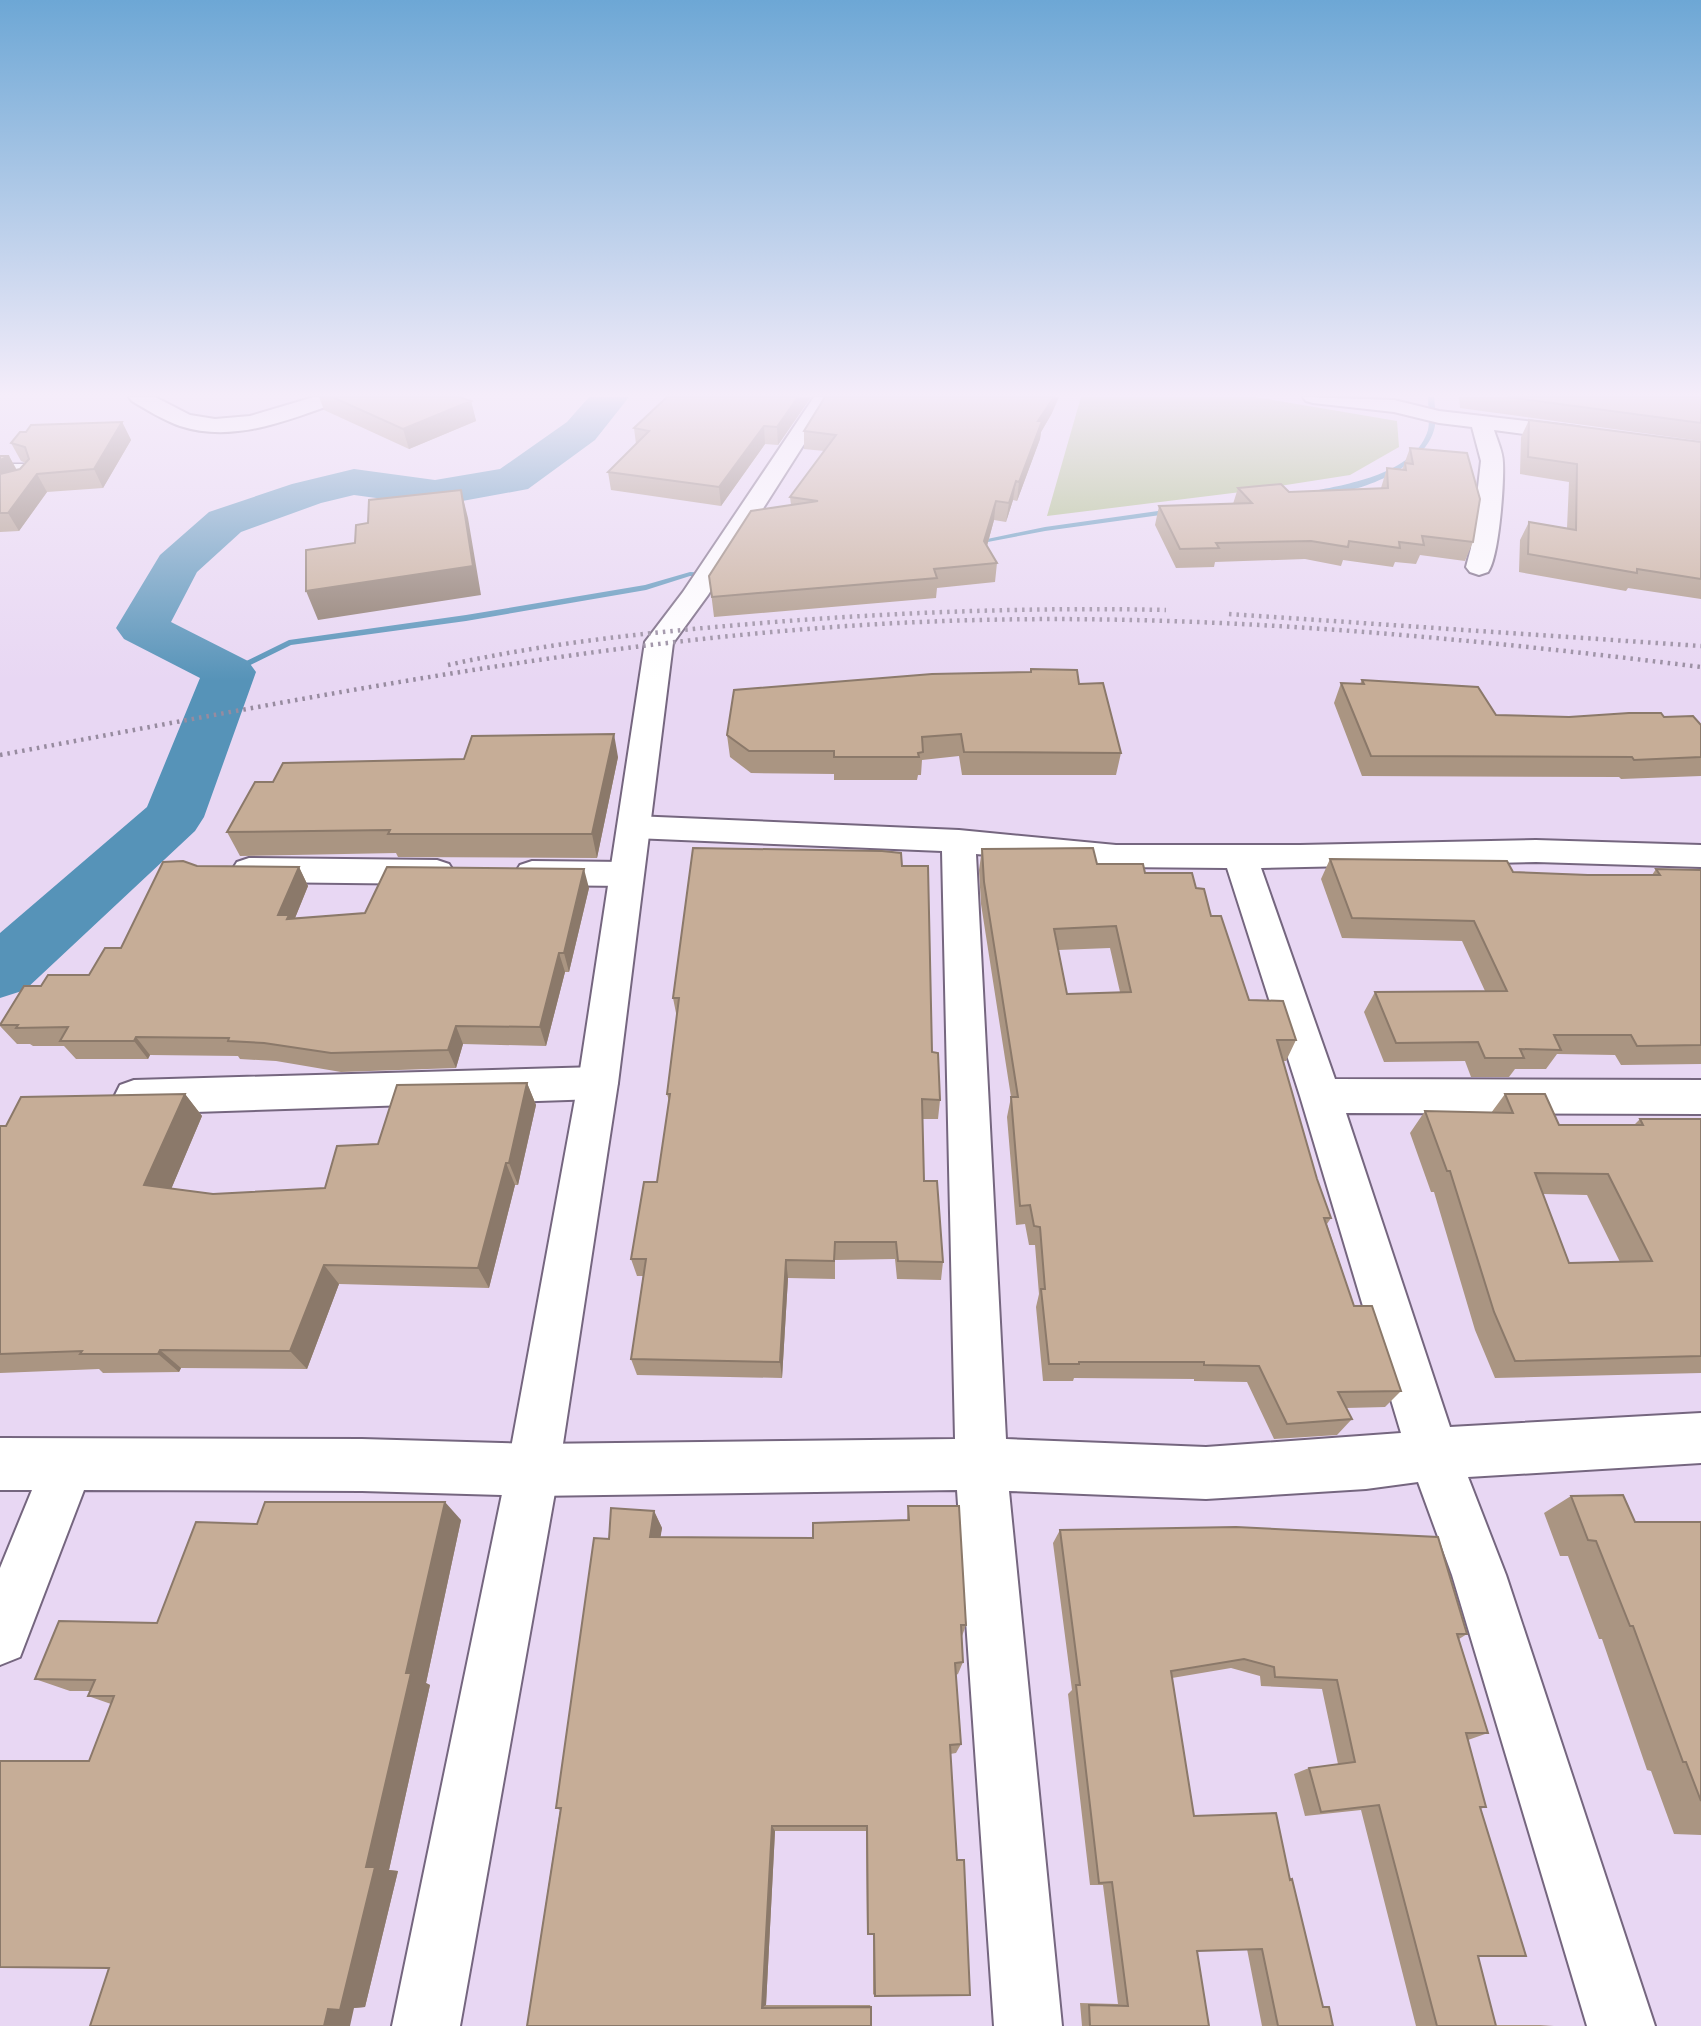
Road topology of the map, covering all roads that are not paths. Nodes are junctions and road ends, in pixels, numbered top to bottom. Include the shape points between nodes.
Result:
1 (761, 492) edge
2 (1489, 492) edge
3 (1479, 567) dead end
4 (634, 827) junction
5 (960, 841) junction
6 (1701, 856) edge
7 (1240, 857) junction
8 (222, 870) edge
9 (626, 874) junction
10 (598, 1083) junction
11 (1320, 1096) junction
12 (1701, 1097) edge
13 (94, 1098) edge
14 (1701, 1438) edge
15 (1433, 1454) junction
16 (69, 1463) junction
17 (0, 1464) edge
18 (981, 1464) junction
19 (533, 1470) junction
20 (0, 1637) edge
21 (426, 2026) edge
22 (1028, 2026) edge
23 (1621, 2026) edge

1 - 4 street via 659,642
2 - 3 street
4 - 5 street
4 - 9 street
5 - 7 street via 1116,856
5 - 18 street
6 - 7 street via 1536,851
7 - 11 street
8 - 9 street
9 - 10 street
10 - 13 street
10 - 19 street
11 - 12 street
11 - 15 street
14 - 15 street
15 - 18 street via 1206,1473
15 - 23 street via 1479,1575
16 - 17 street
16 - 19 street
16 - 20 street
18 - 19 street
18 - 22 street
19 - 21 street

